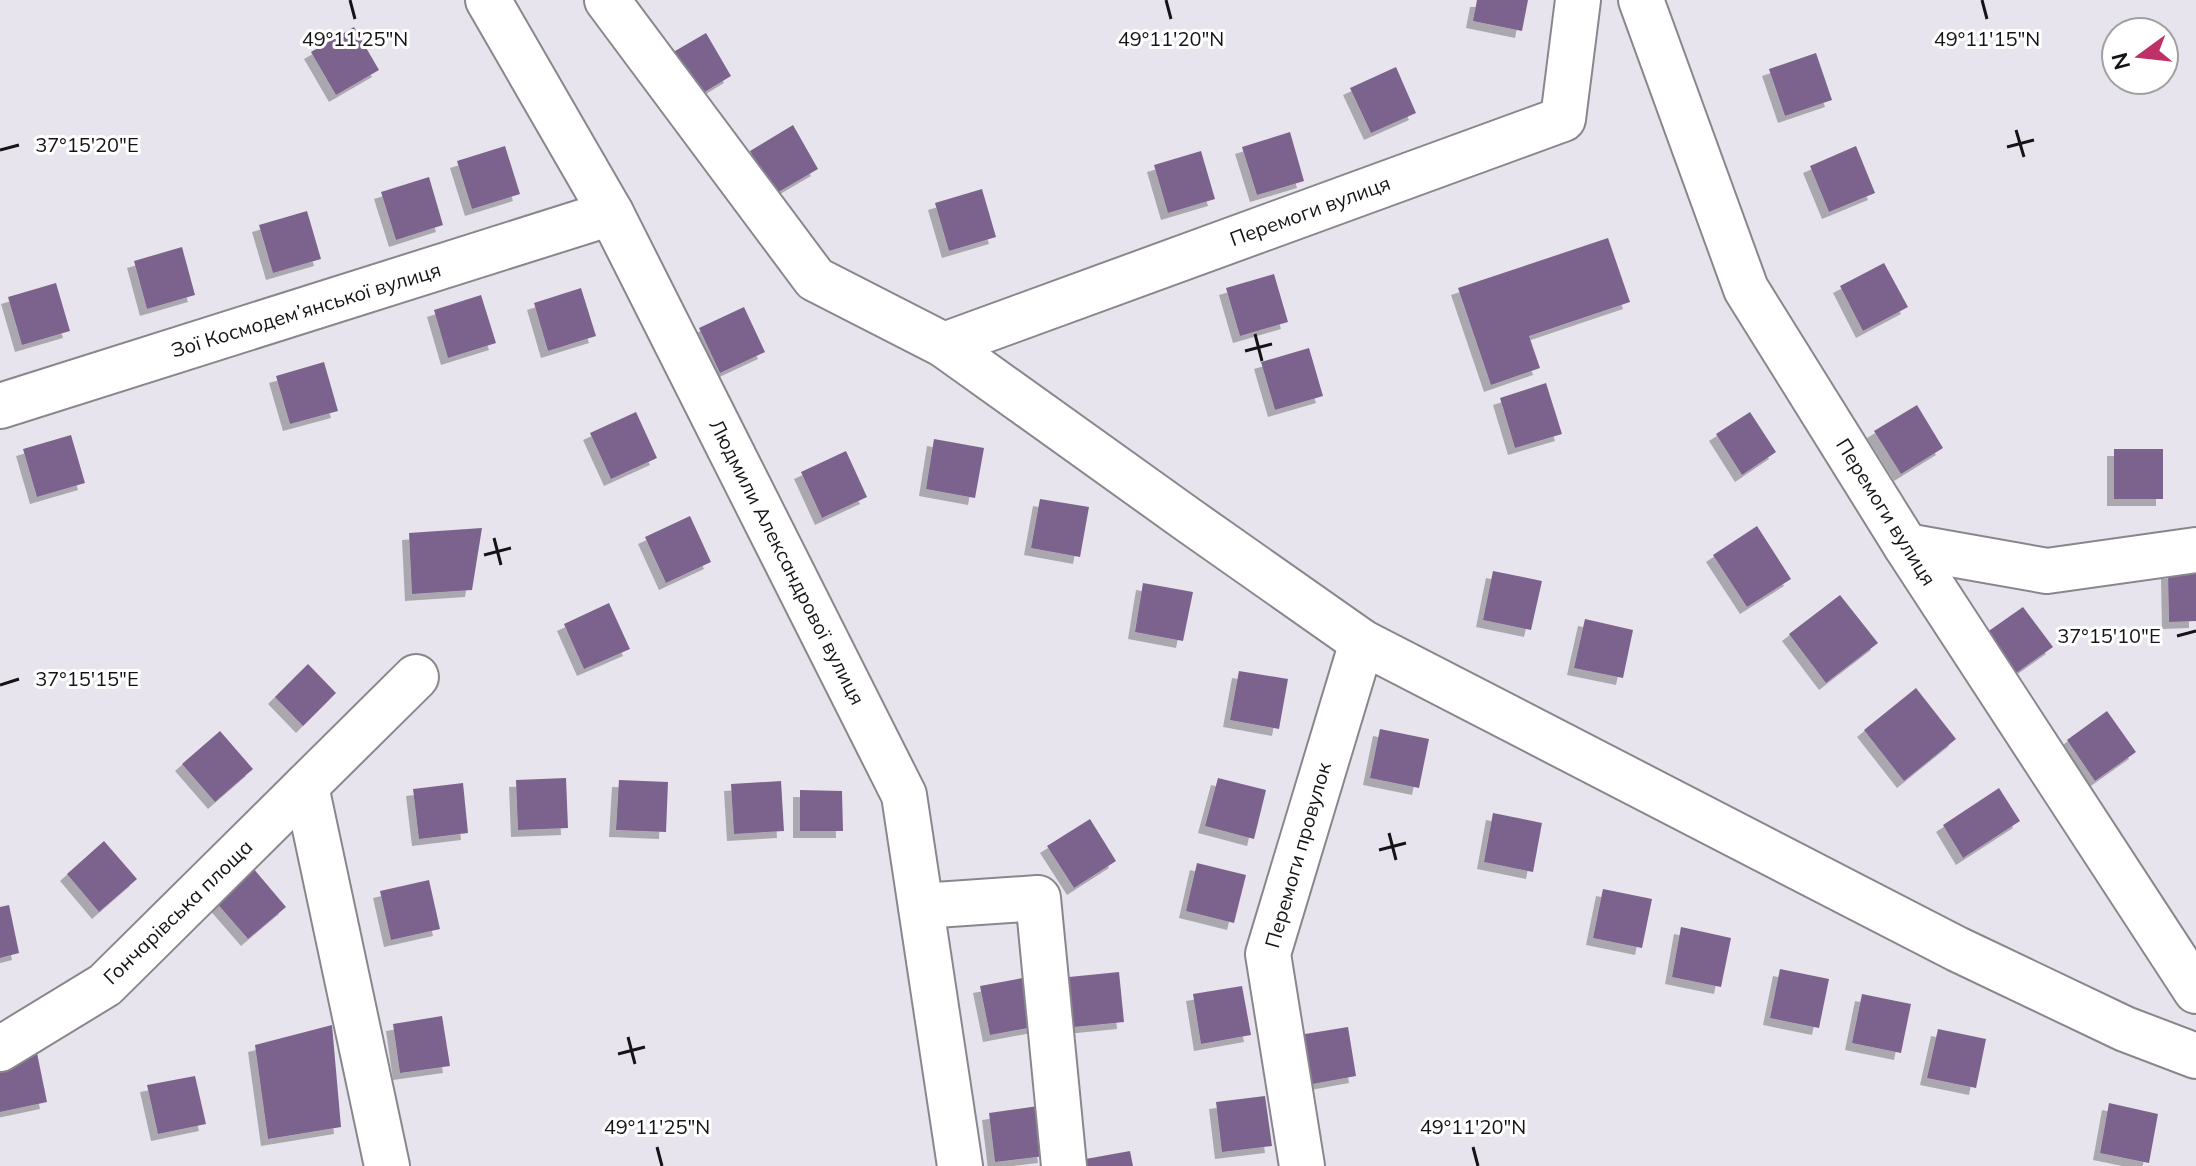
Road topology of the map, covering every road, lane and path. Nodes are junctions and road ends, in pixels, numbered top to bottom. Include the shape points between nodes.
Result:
1 (488, 0) edge
2 (607, 0) edge
3 (1578, 0) edge
4 (1641, 0) edge
5 (611, 213) junction
6 (944, 345) junction
7 (0, 406) edge
8 (1906, 546) junction
9 (2196, 550) edge
10 (1362, 642) junction
11 (416, 677) dead end
12 (306, 786) junction
13 (921, 906) junction
14 (2196, 991) edge
15 (0, 1049) edge
16 (2196, 1056) edge
17 (387, 1166) edge
18 (960, 1166) edge
19 (1064, 1166) edge
20 (1302, 1166) edge

1 - 5 street, Людмили Александрової вулиця
2 - 6 street via 815,279
3 - 6 street, Перемоги вулиця via 1563,119
4 - 8 street, Перемоги вулиця via 1746,289
5 - 7 street, Зої Космодем’янської вулиця
5 - 13 street, Людмили Александрової вулиця via 904,795
6 - 10 street
8 - 9 street via 2047,571
8 - 14 street, Перемоги вулиця
10 - 16 street via 1957,949 2125,1029
10 - 20 street, Перемоги провулок via 1268,954
11 - 12 street, Гончарівська площа
12 - 15 street, Гончарівська площа via 105,985
12 - 17 street
13 - 18 street, Людмили Александрової вулиця
13 - 19 street via 1038,898

